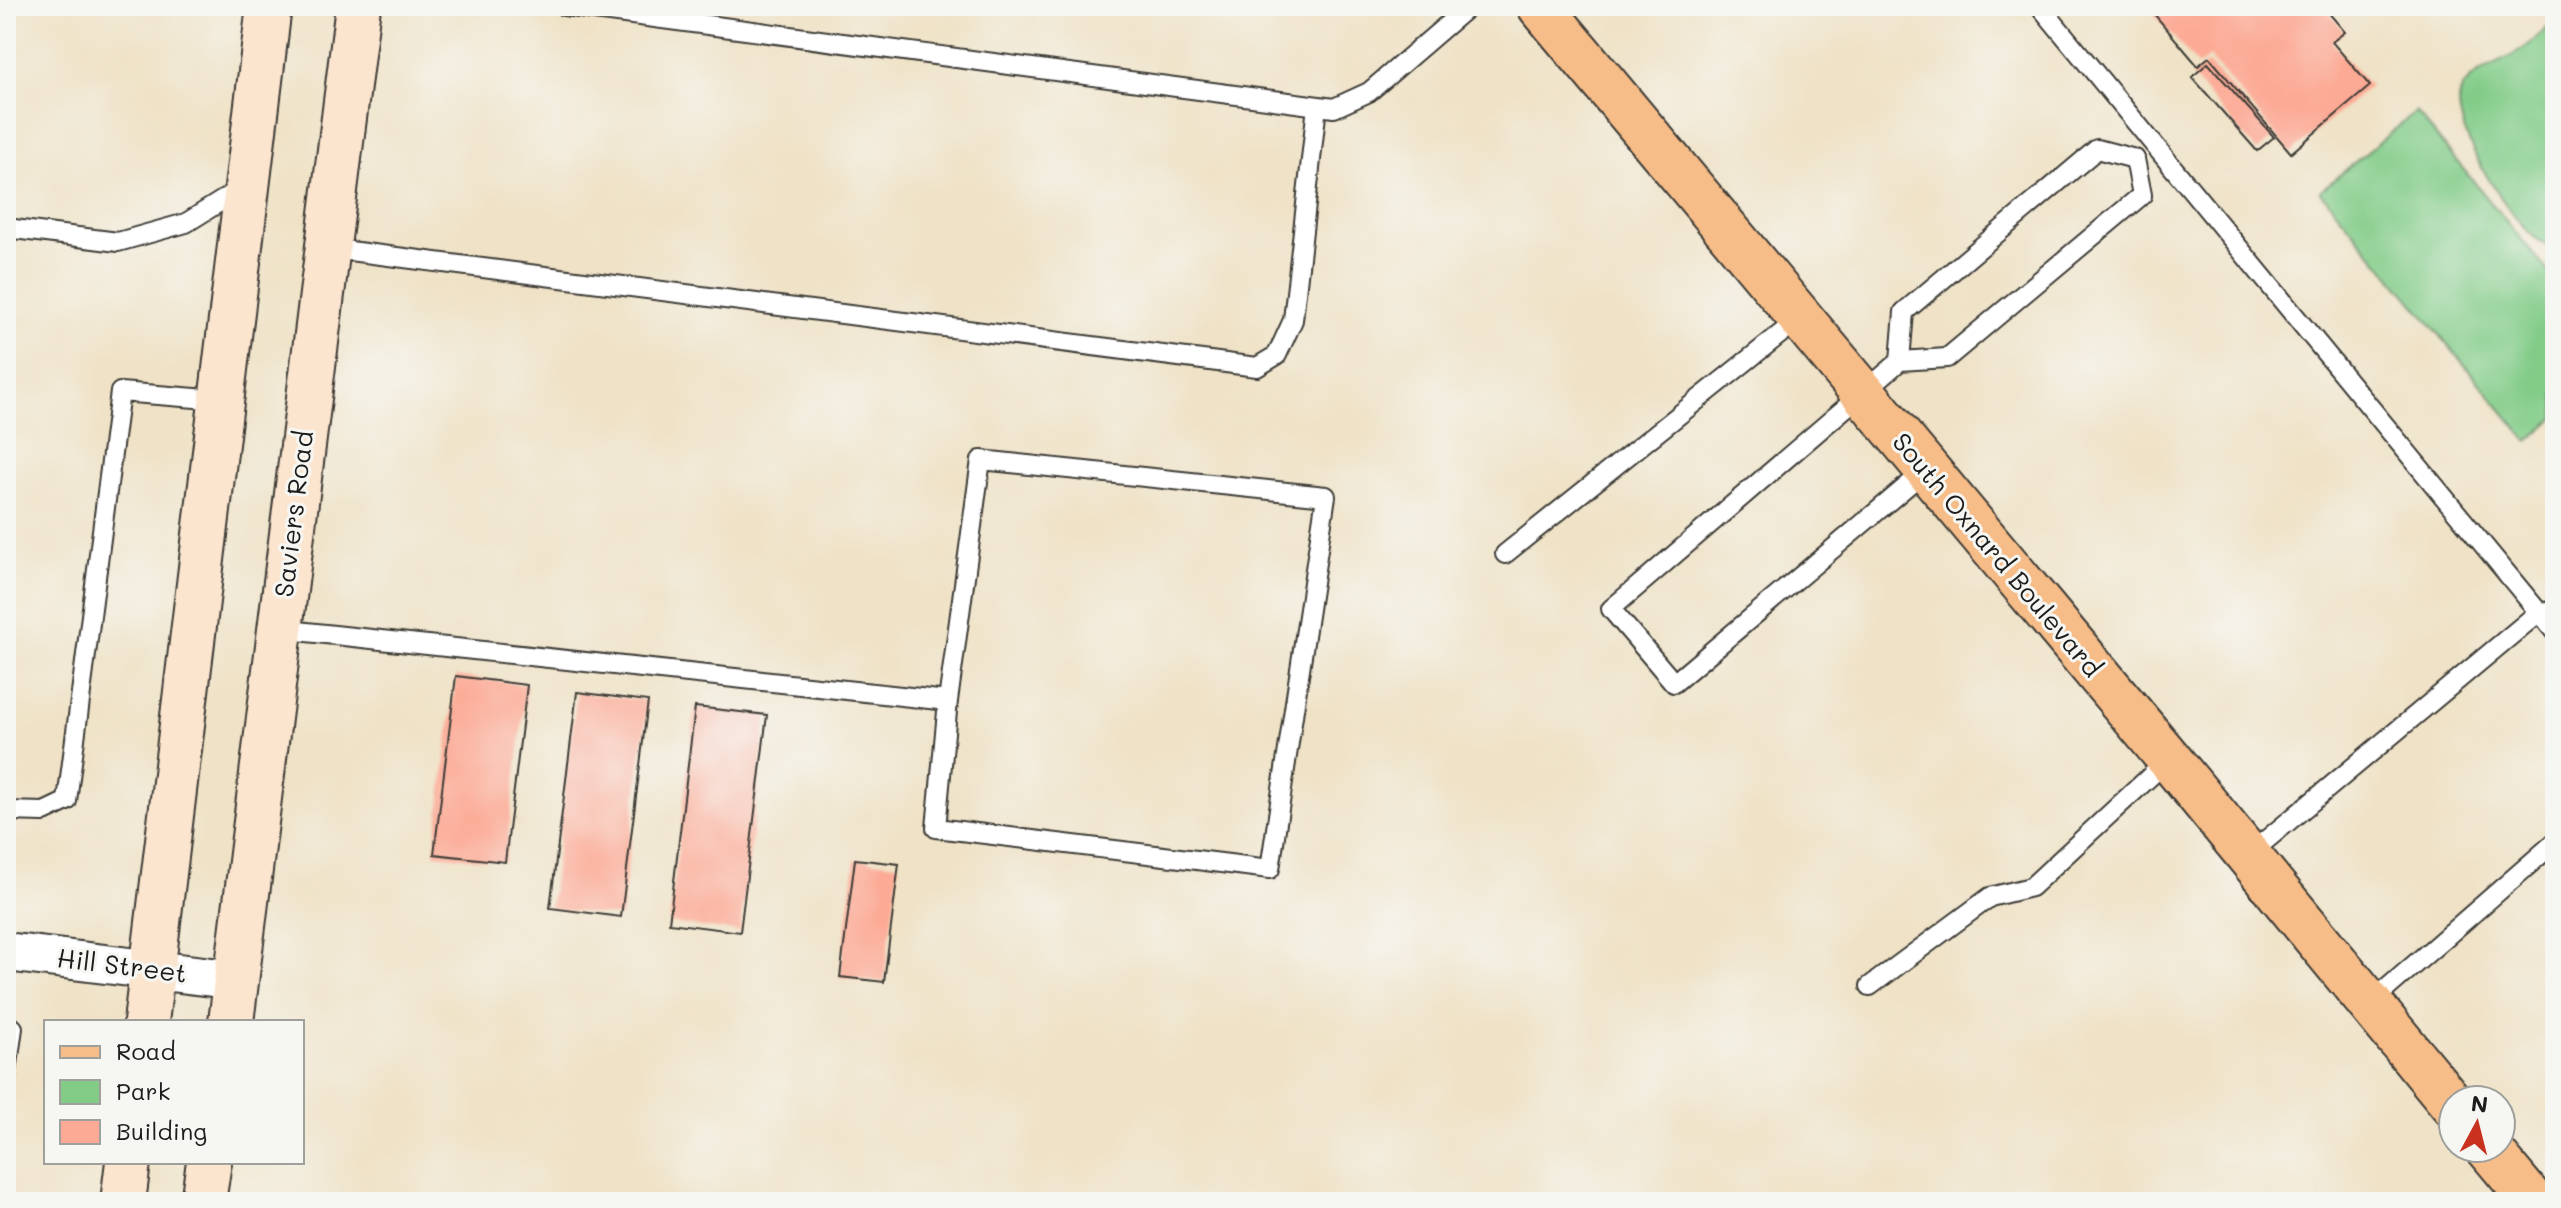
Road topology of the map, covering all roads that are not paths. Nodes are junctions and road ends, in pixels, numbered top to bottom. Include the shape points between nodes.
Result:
1 (269, 6) edge
2 (358, 6) edge
3 (564, 6) edge
4 (1469, 6) edge
5 (1540, 6) edge
6 (2040, 6) edge
7 (1317, 106) junction
8 (2153, 144) junction
9 (2135, 159) junction
10 (247, 184) junction
11 (6, 228) edge
12 (326, 248) junction
13 (1799, 319) junction
14 (1900, 361) junction
15 (1864, 396) junction
16 (221, 400) junction
17 (1926, 470) junction
18 (1505, 554) dead end
19 (2547, 612) edge
20 (279, 629) junction
21 (2555, 632) edge
22 (948, 701) junction
23 (2169, 759) junction
24 (6, 811) edge
25 (2555, 842) edge
26 (2247, 856) junction
27 (6, 952) edge
28 (153, 970) junction
29 (1870, 986) dead end
30 (234, 1001) edge
31 (2369, 1004) junction
32 (146, 1020) edge
33 (6, 1027) edge
34 (6, 1078) edge
35 (2437, 1086) edge
36 (128, 1164) edge
37 (209, 1164) edge
38 (2501, 1164) edge
39 (123, 1202) edge
40 (203, 1202) edge
41 (2533, 1202) edge

1 - 10 main road
2 - 12 main road, Saviers Road
3 - 7 lane
4 - 7 lane via 1369,92 1334,108
5 - 13 main road, South Oxnard Boulevard
6 - 8 lane
7 - 12 lane via 1293,320 1277,355 1257,367
8 - 9 lane
8 - 19 lane
9 - 14 lane via 2142,195 1947,358
9 - 14 lane via 2097,149 1904,312
10 - 11 lane via 186,223 118,242
10 - 16 main road
12 - 20 main road, Saviers Road
13 - 15 main road, South Oxnard Boulevard
13 - 18 lane
14 - 15 lane
15 - 17 main road, South Oxnard Boulevard
15 - 17 lane via 1611,609 1674,683
16 - 24 lane via 120,392 67,801 44,812
16 - 28 main road
17 - 23 main road, South Oxnard Boulevard
19 - 21 lane
19 - 26 lane
20 - 22 lane
20 - 30 main road, Saviers Road
22 - 22 lane via 981,460 1326,496 1270,869 936,828
23 - 26 main road, South Oxnard Boulevard
23 - 29 lane via 2031,887 1990,897
25 - 31 lane
26 - 31 main road, South Oxnard Boulevard
27 - 28 street, Hill Street
28 - 30 street, Hill Street
28 - 32 main road
31 - 35 main road, South Oxnard Boulevard
33 - 34 lane via 13,1028
36 - 39 main road
37 - 40 main road
38 - 41 main road

